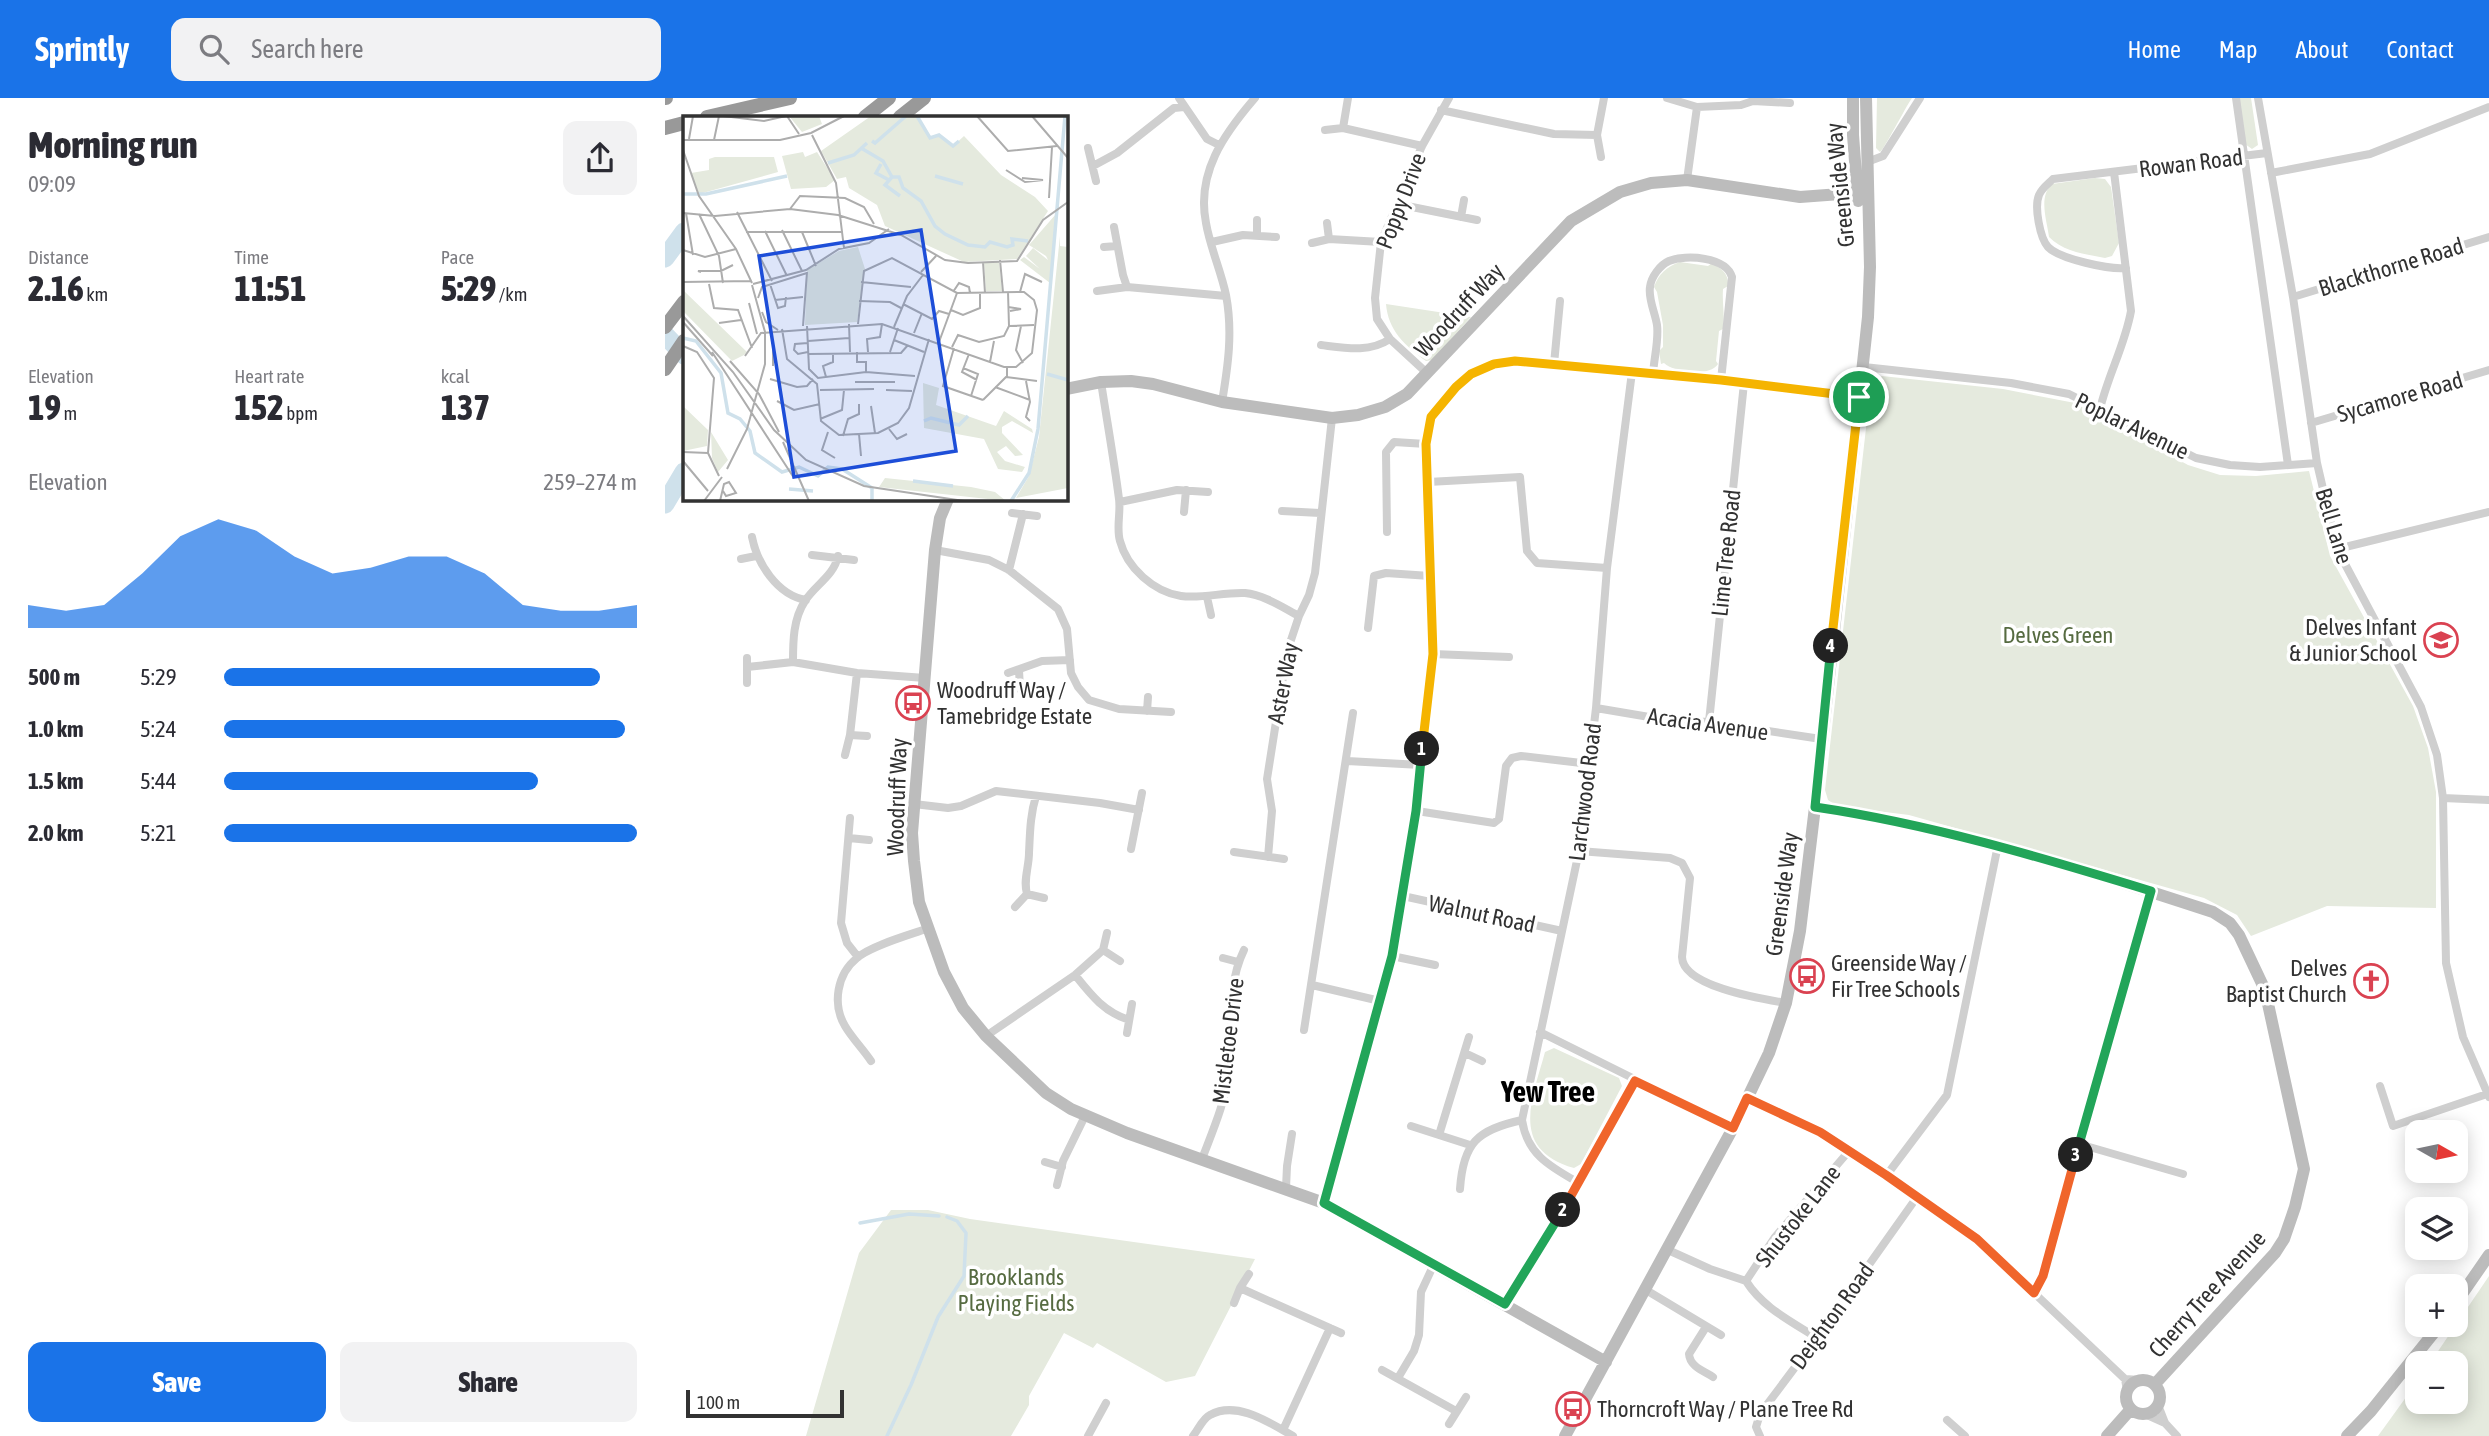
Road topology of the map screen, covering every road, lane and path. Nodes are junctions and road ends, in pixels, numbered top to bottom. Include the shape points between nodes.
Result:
1 (790, 98) edge
2 (889, 98) edge
3 (924, 98) edge
4 (1179, 98) edge
5 (1255, 98) edge
6 (1348, 98) edge
7 (1449, 98) edge
8 (1604, 98) edge
9 (1667, 98) edge
10 (1853, 98) edge
11 (1866, 98) edge
12 (1920, 98) edge
13 (2236, 98) edge
14 (2258, 98) edge
15 (1753, 100) edge
16 (1790, 103) dead end
17 (1184, 107) junction
18 (1697, 107) junction
19 (2489, 107) edge
20 (1441, 110) junction
21 (711, 116) edge
22 (866, 116) edge
23 (901, 116) edge
24 (683, 123) edge
25 (665, 128) edge
26 (1343, 128) junction
27 (1325, 130) dead end
28 (1597, 135) junction
29 (1219, 145) junction
30 (1422, 146) junction
31 (1088, 148) dead end
32 (2267, 153) junction
33 (1601, 157) dead end
34 (2244, 157) junction
35 (1867, 162) junction
36 (1093, 166) junction
37 (2114, 172) junction
38 (2271, 173) junction
39 (1687, 180) junction
40 (1096, 181) dead end
41 (1862, 192) junction
42 (1464, 200) dead end
43 (1397, 204) junction
44 (1461, 217) junction
45 (1257, 220) dead end
46 (1477, 220) dead end
47 (1327, 223) dead end
48 (1114, 227) dead end
49 (1257, 234) junction
50 (1276, 237) dead end
51 (2489, 237) edge
52 (1329, 239) junction
53 (1212, 242) junction
54 (1381, 242) junction
55 (1312, 243) dead end
56 (1117, 246) junction
57 (1104, 247) dead end
58 (2126, 268) junction
59 (1128, 286) junction
60 (1097, 291) dead end
61 (1226, 296) junction
62 (2293, 297) junction
63 (1560, 301) dead end
64 (683, 303) edge
65 (665, 327) edge
66 (1390, 339) junction
67 (683, 342) edge
68 (1321, 345) dead end
69 (1555, 365) junction
70 (1864, 367) junction
71 (665, 369) edge
72 (2489, 370) edge
73 (1632, 372) junction
74 (1428, 374) junction
75 (1653, 374) junction
76 (1721, 380) junction
77 (1101, 382) junction
78 (1744, 383) junction
79 (1067, 389) edge
80 (1859, 397) junction
81 (1222, 402) junction
82 (2100, 409) junction
83 (1332, 418) junction
84 (2311, 423) junction
85 (1426, 444) junction
86 (2317, 463) junction
87 (2288, 465) junction
88 (1428, 482) junction
89 (1186, 490) junction
90 (1208, 492) dead end
91 (948, 500) edge
92 (1120, 502) junction
93 (1282, 511) dead end
94 (1184, 512) dead end
95 (2489, 512) edge
96 (1012, 513) dead end
97 (1320, 513) junction
98 (1023, 514) junction
99 (1037, 516) dead end
100 (1387, 532) dead end
101 (752, 537) dead end
102 (2337, 549) junction
103 (935, 550) junction
104 (811, 555) dead end
105 (756, 556) junction
106 (838, 556) junction
107 (741, 559) dead end
108 (854, 559) dead end
109 (1607, 568) junction
110 (1009, 570) junction
111 (1430, 576) junction
112 (1207, 597) junction
113 (806, 600) junction
114 (1211, 615) dead end
115 (1299, 616) junction
116 (1368, 628) dead end
117 (1433, 654) junction
118 (1509, 657) dead end
119 (1070, 660) junction
120 (793, 662) junction
121 (1019, 670) junction
122 (857, 673) junction
123 (1008, 673) dead end
124 (925, 678) junction
125 (747, 683) dead end
126 (1020, 689) dead end
127 (1148, 697) dead end
128 (1596, 708) junction
129 (1147, 711) junction
130 (1171, 712) dead end
131 (1353, 713) dead end
132 (1709, 722) junction
133 (850, 735) junction
134 (867, 736) dead end
135 (1821, 739) junction
136 (845, 755) dead end
137 (1347, 761) junction
138 (1590, 764) junction
139 (1421, 765) junction
140 (1142, 793) dead end
141 (1035, 796) junction
142 (2443, 798) junction
143 (2489, 800) edge
144 (914, 804) junction
145 (1815, 807) junction
146 (1139, 810) junction
147 (1416, 811) junction
148 (849, 818) dead end
149 (849, 838) junction
150 (869, 840) dead end
151 (1998, 845) junction
152 (1131, 849) dead end
153 (1579, 851) junction
154 (1234, 852) dead end
155 (1268, 857) junction
156 (1284, 859) dead end
157 (2151, 891) junction
158 (1027, 894) junction
159 (1403, 896) junction
160 (1044, 898) dead end
161 (1015, 907) dead end
162 (926, 929) junction
163 (1562, 931) junction
164 (1107, 933) dead end
165 (1103, 950) junction
166 (1244, 950) dead end
167 (1392, 956) junction
168 (857, 957) junction
169 (1223, 958) dead end
170 (1120, 961) dead end
171 (1238, 962) junction
172 (1435, 965) dead end
173 (1075, 975) junction
174 (1312, 985) junction
175 (1380, 1002) junction
176 (1786, 1003) junction
177 (1132, 1004) dead end
178 (1129, 1020) junction
179 (1304, 1030) dead end
180 (1540, 1032) junction
181 (1127, 1033) dead end
182 (986, 1036) junction
183 (866, 1037) dead end
184 (1469, 1037) dead end
185 (859, 1044) junction
186 (1465, 1053) junction
187 (871, 1061) dead end
188 (1482, 1061) dead end
189 (1635, 1081) junction
190 (2380, 1086) dead end
191 (2488, 1096) edge
192 (1747, 1098) junction
193 (1085, 1116) junction
194 (1522, 1120) junction
195 (1411, 1126) dead end
196 (1733, 1128) junction
197 (1292, 1134) dead end
198 (1439, 1135) junction
199 (2079, 1144) junction
200 (1470, 1145) junction
201 (1849, 1151) junction
202 (1202, 1159) junction
203 (1045, 1162) dead end
204 (1062, 1167) junction
205 (2183, 1174) dead end
206 (1886, 1175) junction
207 (1579, 1183) junction
208 (1057, 1185) dead end
209 (1286, 1188) junction
210 (1460, 1189) dead end
211 (1917, 1197) junction
212 (1324, 1203) junction
213 (1668, 1250) junction
214 (2489, 1255) edge
215 (1434, 1264) junction
216 (1249, 1274) dead end
217 (1746, 1281) junction
218 (2468, 1285) edge
219 (1240, 1288) junction
220 (1646, 1290) junction
221 (2034, 1293) junction
222 (1234, 1303) dead end
223 (1505, 1304) junction
224 (1706, 1327) junction
225 (1331, 1328) junction
226 (1341, 1333) dead end
227 (1721, 1335) dead end
228 (2430, 1337) edge
229 (1817, 1338) junction
230 (1606, 1362) junction
231 (1382, 1370) dead end
232 (1713, 1377) dead end
233 (1398, 1378) junction
234 (2155, 1384) junction
235 (2126, 1385) junction
236 (1466, 1397) dead end
237 (1106, 1403) dead end
238 (2158, 1405) junction
239 (2131, 1409) junction
240 (1457, 1411) junction
241 (2145, 1414) junction
242 (1947, 1420) dead end
243 (2165, 1423) junction
244 (1449, 1424) dead end
245 (1283, 1430) junction
246 (1566, 1435) edge
247 (1088, 1436) edge
248 (1193, 1436) edge
249 (1293, 1436) edge
250 (1760, 1436) edge
251 (1965, 1436) edge
252 (2107, 1436) edge
253 (2177, 1436) edge
254 (2347, 1436) edge

1 - 21 highway
2 - 22 highway
3 - 23 highway
4 - 17 street
5 - 29 street
6 - 26 street
7 - 20 street, Poppy Drive
8 - 28 street
9 - 18 street
10 - 41 street, Greenside Way
11 - 35 street, Greenside Way
12 - 35 street, Greenside Way via 1883,156
13 - 34 street
14 - 32 street, Bell Lane
15 - 16 street
15 - 18 street
17 - 29 street via 1207,139
17 - 36 street via 1174,108
18 - 39 street
19 - 38 street via 2370,153
20 - 28 street via 1554,134
20 - 30 street, Poppy Drive
24 - 25 highway
26 - 27 street
26 - 30 street
28 - 33 street
29 - 53 street via 1203,188
30 - 43 street, Poppy Drive
31 - 36 street
32 - 34 street, Rowan Road
32 - 38 street, Bell Lane
34 - 37 street, Rowan Road
34 - 87 street
35 - 41 street, Greenside Way
36 - 40 street
37 - 58 street, Rowan Road
37 - 58 street, Rowan Road via 2053,179 2038,197 2038,205 2043,239 2057,254 2113,269
38 - 62 street, Bell Lane
39 - 41 street, Woodruff Way via 1800,197
39 - 74 street, Woodruff Way via 1620,192 1571,221
41 - 70 street, Greenside Way via 1870,267
42 - 44 street
43 - 44 street
43 - 54 street, Poppy Drive
44 - 46 street
45 - 49 street
47 - 52 street
48 - 56 street
49 - 50 street
49 - 53 street
51 - 62 street, Blackthorne Road
52 - 54 street
52 - 55 street
53 - 61 street
54 - 66 street, Poppy Drive via 1375,298 1377,319
56 - 57 street
56 - 59 street
58 - 82 street, Rowan Road via 2128,329
59 - 60 street
59 - 61 street
61 - 81 street via 1230,333
62 - 84 street, Bell Lane
63 - 69 street
64 - 65 highway
66 - 68 street via 1349,354
66 - 74 street, Poppy Drive
67 - 71 highway
69 - 73 street
69 - 85 street via 1515,361 1471,374 1431,417
70 - 80 street, Greenside Way
70 - 82 street, Poplar Avenue via 2011,383 2069,394
72 - 84 street, Sycamore Road
73 - 75 street
73 - 109 street, Larchwood Road
74 - 83 street, Woodruff Way via 1385,407
75 - 76 street
75 - 76 street via 1657,326 1650,287 1655,273 1669,261 1690,258 1719,261 1732,277
76 - 78 street
77 - 79 street, Woodruff Way
77 - 81 street, Woodruff Way via 1153,384
77 - 92 street
78 - 80 street
78 - 132 street, Lime Tree Road
80 - 135 street, Greenside Way
81 - 83 street, Woodruff Way
82 - 87 street, Poplar Avenue via 2196,458 2230,465
83 - 97 street, Aster Way
84 - 86 street, Bell Lane
85 - 88 street
85 - 100 street via 1394,442 1386,452
86 - 87 street, Poplar Avenue
86 - 102 street, Bell Lane
88 - 109 street via 1520,477 1527,551 1537,562
88 - 111 street
89 - 90 street
89 - 92 street
89 - 94 street
91 - 103 street, Woodruff Way
92 - 112 street via 1119,540 1140,574 1155,588
93 - 97 street
95 - 102 street
96 - 98 street
97 - 115 street, Aster Way via 1315,573
98 - 99 street
98 - 110 street
101 - 105 street
102 - 142 street, Bell Lane via 2421,707 2437,755
103 - 110 street via 989,560
103 - 124 street, Woodruff Way
104 - 106 street
105 - 107 street
105 - 113 street via 769,577
106 - 108 street
106 - 113 street
109 - 128 street, Larchwood Road
110 - 119 street via 1058,609 1067,629
111 - 116 street via 1374,576
111 - 117 street
112 - 114 street
112 - 115 street via 1245,593
113 - 120 street via 793,640
115 - 155 street, Aster Way via 1287,652 1266,779 1272,811
117 - 118 street
117 - 139 street
119 - 121 street via 1042,661
119 - 129 street via 1071,673 1089,700
120 - 122 street
120 - 125 street via 747,663
121 - 123 street
121 - 126 street
122 - 124 street
122 - 133 street
124 - 144 street, Woodruff Way
127 - 129 street
128 - 132 street, Acacia Avenue
128 - 138 street, Larchwood Road
129 - 130 street
131 - 137 street
132 - 135 street, Acacia Avenue
133 - 134 street
133 - 136 street
135 - 145 street, Greenside Way
137 - 139 street
137 - 174 street
138 - 147 street via 1512,758 1506,766 1495,823
138 - 153 street, Larchwood Road
139 - 147 street
140 - 146 street
141 - 144 street via 996,791 961,806
141 - 146 street
141 - 158 street via 1024,887
142 - 143 street
142 - 191 street, Bell Lane via 2446,963 2463,1037
144 - 162 street, Woodruff Way via 914,861
145 - 151 street, Cherry Tree Avenue
145 - 176 street, Greenside Way
146 - 152 street
147 - 159 street
148 - 149 street
149 - 150 street
149 - 168 street via 841,923
151 - 157 street, Cherry Tree Avenue
151 - 206 street via 1947,1095
153 - 163 street, Larchwood Road
153 - 176 street via 1682,863 1690,878 1682,957 1685,968 1696,979
154 - 155 street
155 - 156 street
157 - 199 street
157 - 234 street, Cherry Tree Avenue via 2213,912 2239,934 2265,990 2304,1169 2284,1239 2275,1253
158 - 160 street
158 - 161 street
159 - 163 street, Walnut Road
159 - 167 street
162 - 168 street
162 - 182 street, Woodruff Way via 964,1009
163 - 180 street, Larchwood Road
164 - 165 street
165 - 170 street
165 - 173 street
166 - 171 street, Mistletoe Drive
167 - 172 street
167 - 175 street
168 - 185 street via 842,976 838,1006 844,1025
169 - 171 street, Mistletoe Drive
171 - 202 street, Mistletoe Drive via 1231,996 1225,1099
173 - 178 street via 1103,1008
173 - 182 street
174 - 175 street
174 - 179 street
175 - 212 street
176 - 192 street, Greenside Way
177 - 178 street
178 - 181 street
180 - 189 street
180 - 194 street, Larchwood Road
182 - 193 street, Woodruff Way via 1046,1093
183 - 185 street
184 - 186 street
185 - 187 street
186 - 188 street
186 - 198 street
189 - 196 street
189 - 207 street
190 - 191 street via 2393,1126
192 - 196 street, Greenside Way
192 - 201 street
193 - 202 street, Woodruff Way
193 - 204 street
194 - 200 street via 1490,1130
194 - 207 street via 1540,1158
195 - 198 street
196 - 213 street, Greenside Way
197 - 209 street
198 - 200 street
199 - 205 street
199 - 221 street via 2043,1276
200 - 210 street
201 - 206 street
201 - 217 street, Shustoke Lane via 1775,1237
202 - 209 street, Woodruff Way
203 - 204 street
204 - 208 street
206 - 211 street
207 - 223 street
209 - 212 street, Woodruff Way
211 - 221 street via 1977,1239
211 - 229 street, Deighton Road
212 - 215 street, Woodruff Way
213 - 217 street
213 - 220 street, Greenside Way
214 - 218 street
215 - 223 street, Woodruff Way
215 - 233 street via 1421,1292 1414,1351
216 - 219 street
217 - 229 street via 1765,1304
219 - 222 street
219 - 225 street
220 - 224 street
220 - 230 street, Greenside Way
221 - 235 street
223 - 230 street, Woodruff Way
224 - 227 street
224 - 232 street via 1689,1354 1691,1363
225 - 226 street
225 - 245 street
228 - 254 street
229 - 250 street, Deighton Road via 1760,1414 1756,1427
230 - 246 street, Greenside Way
231 - 233 street
233 - 240 street
234 - 235 street via 2140,1380
234 - 238 street
235 - 239 street
236 - 240 street
237 - 247 street
238 - 241 street
238 - 243 street
239 - 241 street
239 - 252 street
240 - 244 street
241 - 243 street
242 - 251 street
243 - 253 street
245 - 248 street via 1244,1412 1226,1410 1208,1415
245 - 249 street

